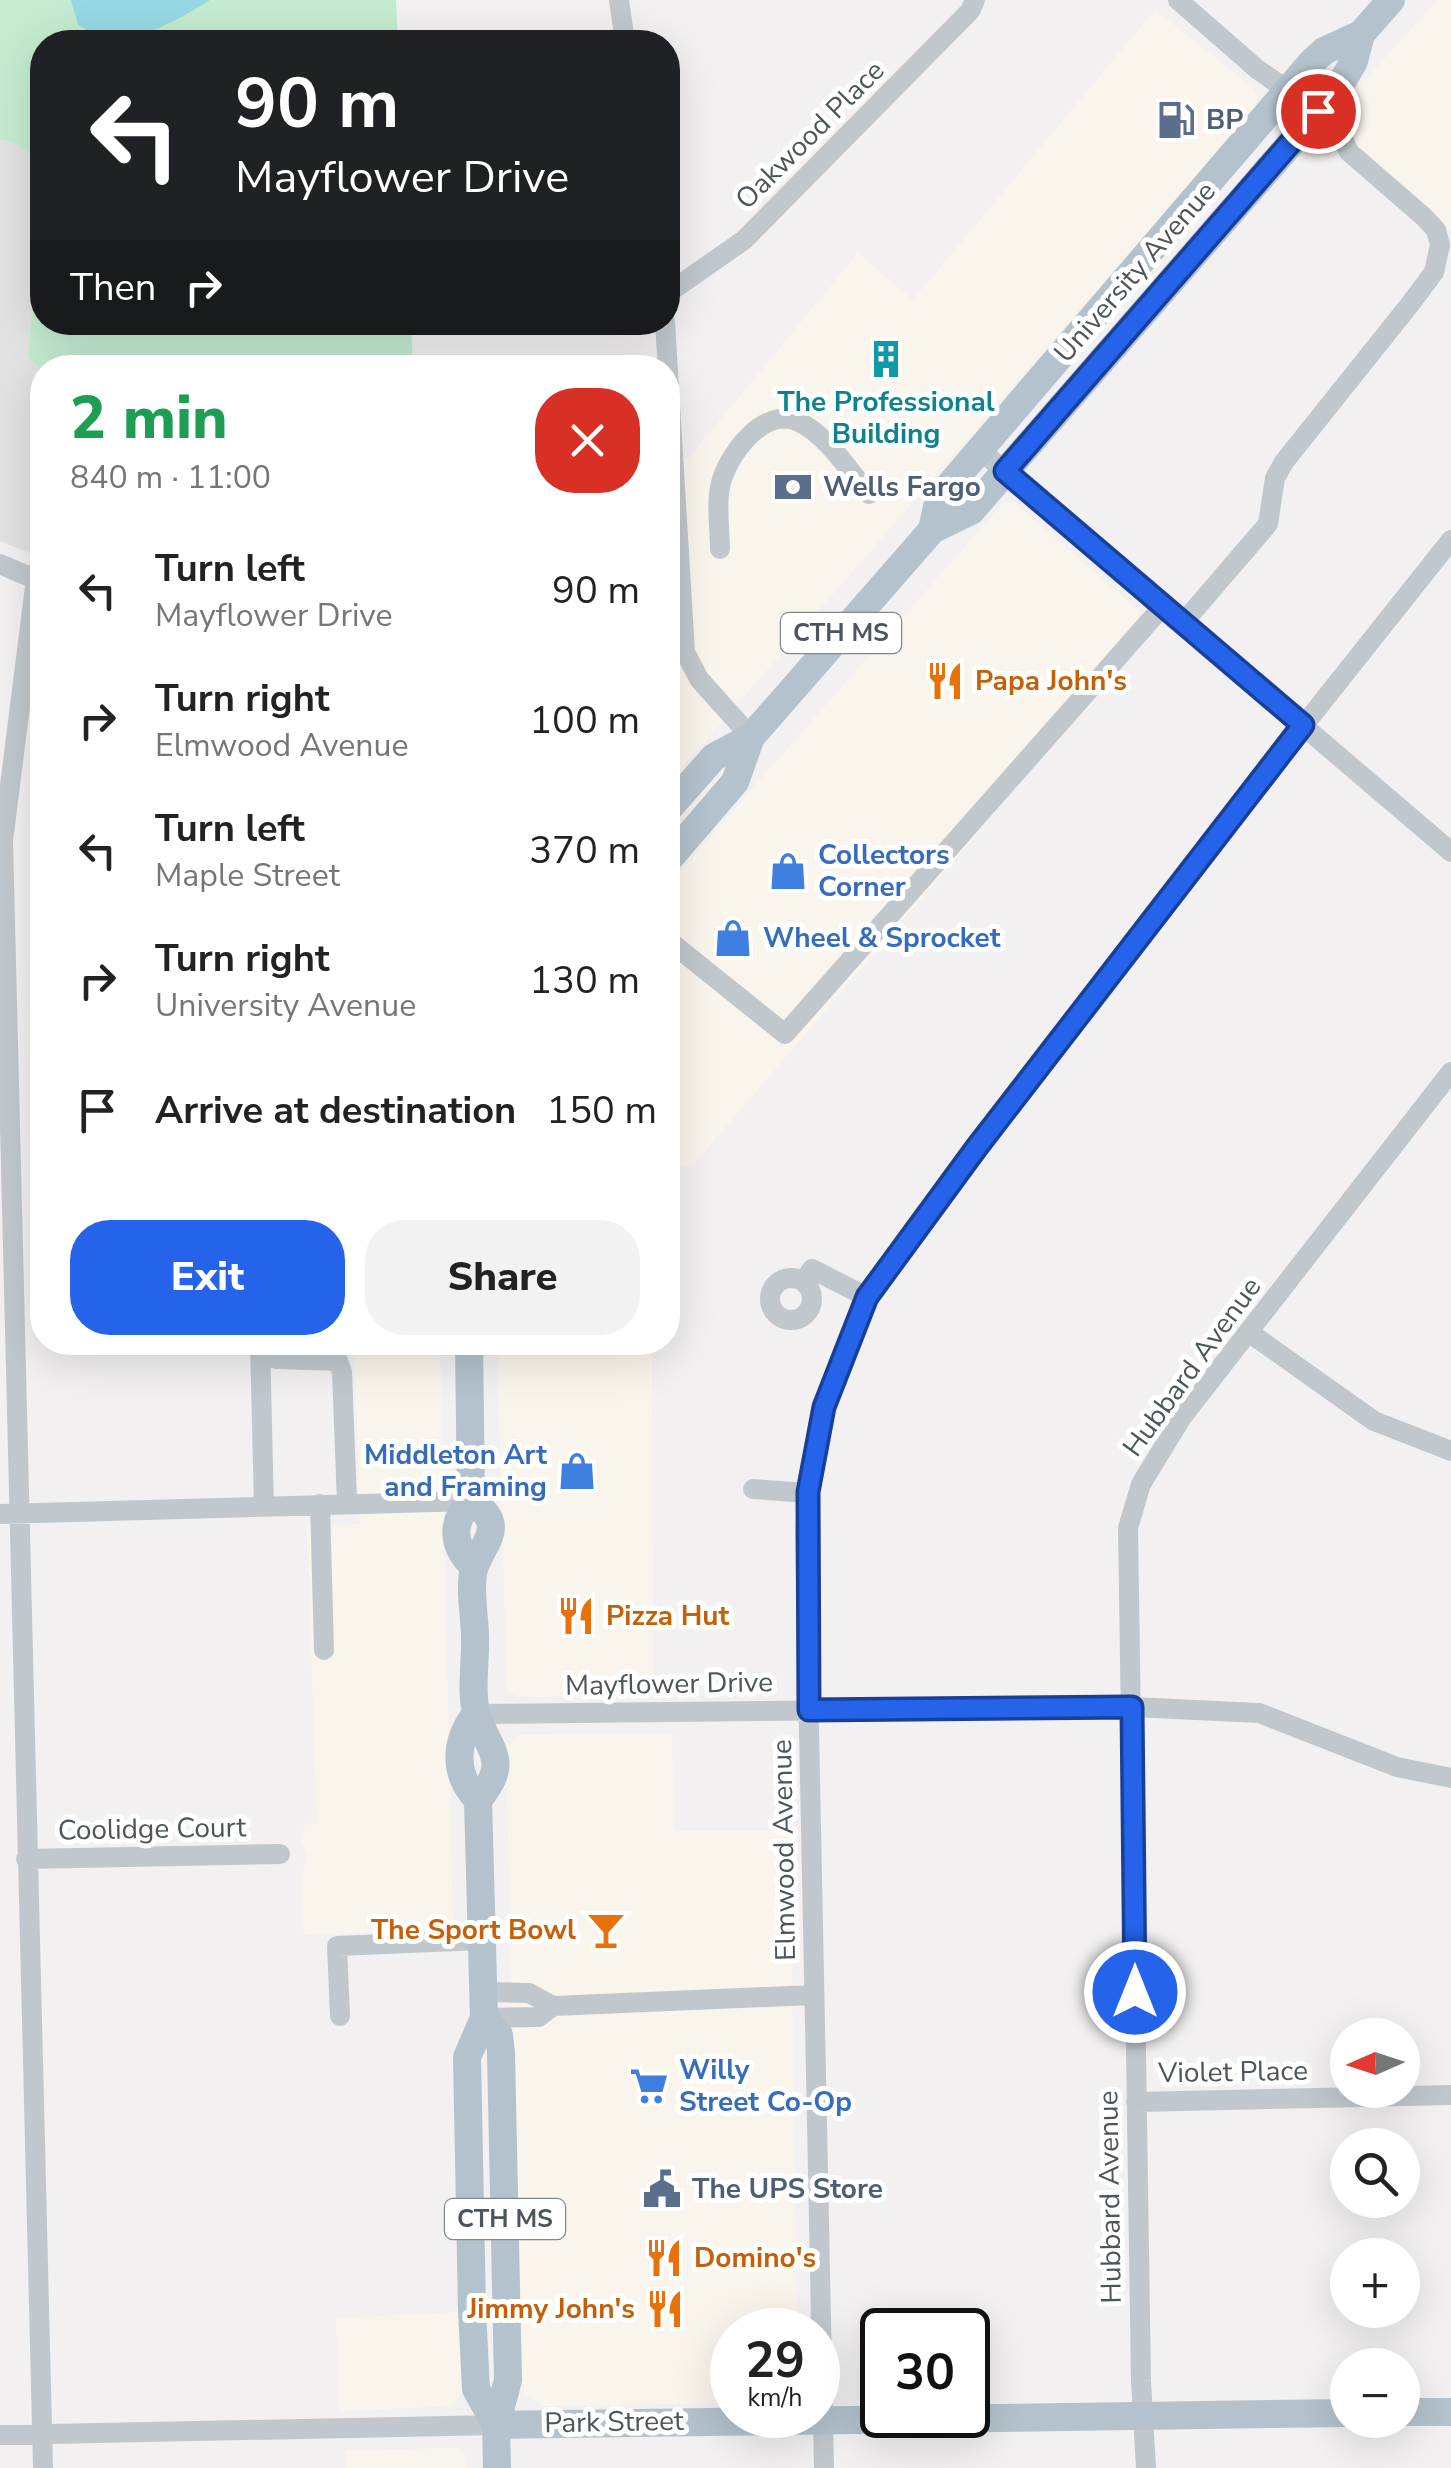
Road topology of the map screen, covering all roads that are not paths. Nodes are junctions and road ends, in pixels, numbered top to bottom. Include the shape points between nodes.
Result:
1 (619, 0) edge
2 (975, 0) edge
3 (1178, 0) edge
4 (1391, 0) edge
5 (623, 30) edge
6 (1361, 34) junction
7 (1288, 91) junction
8 (1318, 111) junction
9 (680, 284) edge
10 (980, 450) junction
11 (1005, 471) junction
12 (869, 494) dead end
13 (932, 530) junction
14 (1451, 540) edge
15 (720, 549) dead end
16 (0, 564) edge
17 (30, 577) edge
18 (1164, 606) junction
19 (1183, 623) junction
20 (680, 642) edge
21 (30, 648) edge
22 (1303, 725) junction
23 (751, 736) junction
24 (680, 795) edge
25 (1, 841) edge
26 (680, 846) edge
27 (1451, 852) edge
28 (680, 950) edge
29 (1451, 1072) edge
30 (803, 1282) dead end
31 (867, 1297) junction
32 (1250, 1333) junction
33 (260, 1355) edge
34 (469, 1355) edge
35 (276, 1359) dead end
36 (1451, 1451) edge
37 (753, 1489) dead end
38 (808, 1492) junction
39 (471, 1500) junction
40 (320, 1504) junction
41 (347, 1504) junction
42 (264, 1506) junction
43 (9, 1514) edge
44 (324, 1650) dead end
45 (1132, 1707) junction
46 (809, 1710) junction
47 (476, 1714) junction
48 (1451, 1778) edge
49 (280, 1854) dead end
50 (26, 1860) junction
51 (482, 1940) junction
52 (813, 1995) junction
53 (484, 2005) junction
54 (340, 2016) dead end
55 (1451, 2095) edge
56 (1136, 2102) junction
57 (818, 2308) edge
58 (1420, 2412) edge
59 (1451, 2412) edge
60 (1330, 2413) edge
61 (1142, 2415) junction
62 (840, 2418) edge
63 (710, 2420) edge
64 (496, 2425) junction
65 (41, 2434) junction
66 (0, 2435) edge
67 (822, 2438) edge
68 (44, 2468) edge
69 (498, 2468) edge
70 (824, 2468) edge
71 (1146, 2468) edge

1 - 5 street
2 - 9 street, Oakwood Place via 744,240
3 - 7 street
4 - 6 main road, University Avenue / CTH MS
6 - 7 main road, University Avenue / CTH MS via 1324,51
6 - 8 main road, University Avenue / CTH MS via 1349,71
7 - 8 street
7 - 10 main road, University Avenue / CTH MS
8 - 11 main road, University Avenue / CTH MS
8 - 19 street via 1336,124 1349,152 1436,230 1438,259 1411,303 1284,462 1268,524
10 - 11 street
10 - 13 main road, University Avenue / CTH MS via 942,496
11 - 13 main road, University Avenue / CTH MS via 967,514
11 - 18 street
12 - 15 street via 811,429 776,418 758,427 729,462 720,488
13 - 23 main road, University Avenue / CTH MS
14 - 22 street, Elmwood Avenue
16 - 17 street
18 - 19 street
18 - 28 street via 785,1034
19 - 22 street
20 - 23 street via 699,679
21 - 25 street
22 - 27 street
22 - 31 street, Elmwood Avenue
23 - 24 main road, University Avenue / CTH MS via 714,757
23 - 26 main road, University Avenue / CTH MS via 734,782
25 - 43 street
29 - 32 street, Hubbard Avenue
30 - 31 street via 812,1269
31 - 38 street, Elmwood Avenue via 824,1407
32 - 36 street via 1374,1421
32 - 45 street, Hubbard Avenue via 1182,1418 1134,1503 1128,1528
33 - 42 street
34 - 39 main road, CTH MS
35 - 41 street via 338,1361
37 - 38 street
38 - 46 street, Elmwood Avenue
39 - 41 street
39 - 47 main road, CTH MS via 489,1522 489,1545 474,1567
40 - 41 street
40 - 42 street
40 - 44 street
42 - 43 street
43 - 50 street
45 - 46 street, Mayflower Drive
45 - 48 street, Mayflower Drive via 1260,1714 1397,1768
45 - 56 street, Hubbard Avenue
46 - 47 street, Mayflower Drive
46 - 52 street, Elmwood Avenue
47 - 51 main road, CTH MS via 495,1761 478,1800
49 - 50 street, Coolidge Court
50 - 65 street
51 - 53 main road, CTH MS
51 - 54 street via 337,1946
52 - 53 street via 553,2006 539,2017
52 - 57 street, Elmwood Avenue
53 - 64 main road, CTH MS via 467,2050 472,2310 476,2389
55 - 56 street, Violet Place
56 - 61 street, Hubbard Avenue
58 - 59 main road
60 - 61 main road, Park Street
61 - 62 main road, Park Street
61 - 71 street, Hubbard Avenue
63 - 64 main road, Park Street
64 - 65 street, Park Street
64 - 69 main road, CTH MS
65 - 66 street, Park Street
65 - 68 street
67 - 70 street, Elmwood Avenue

